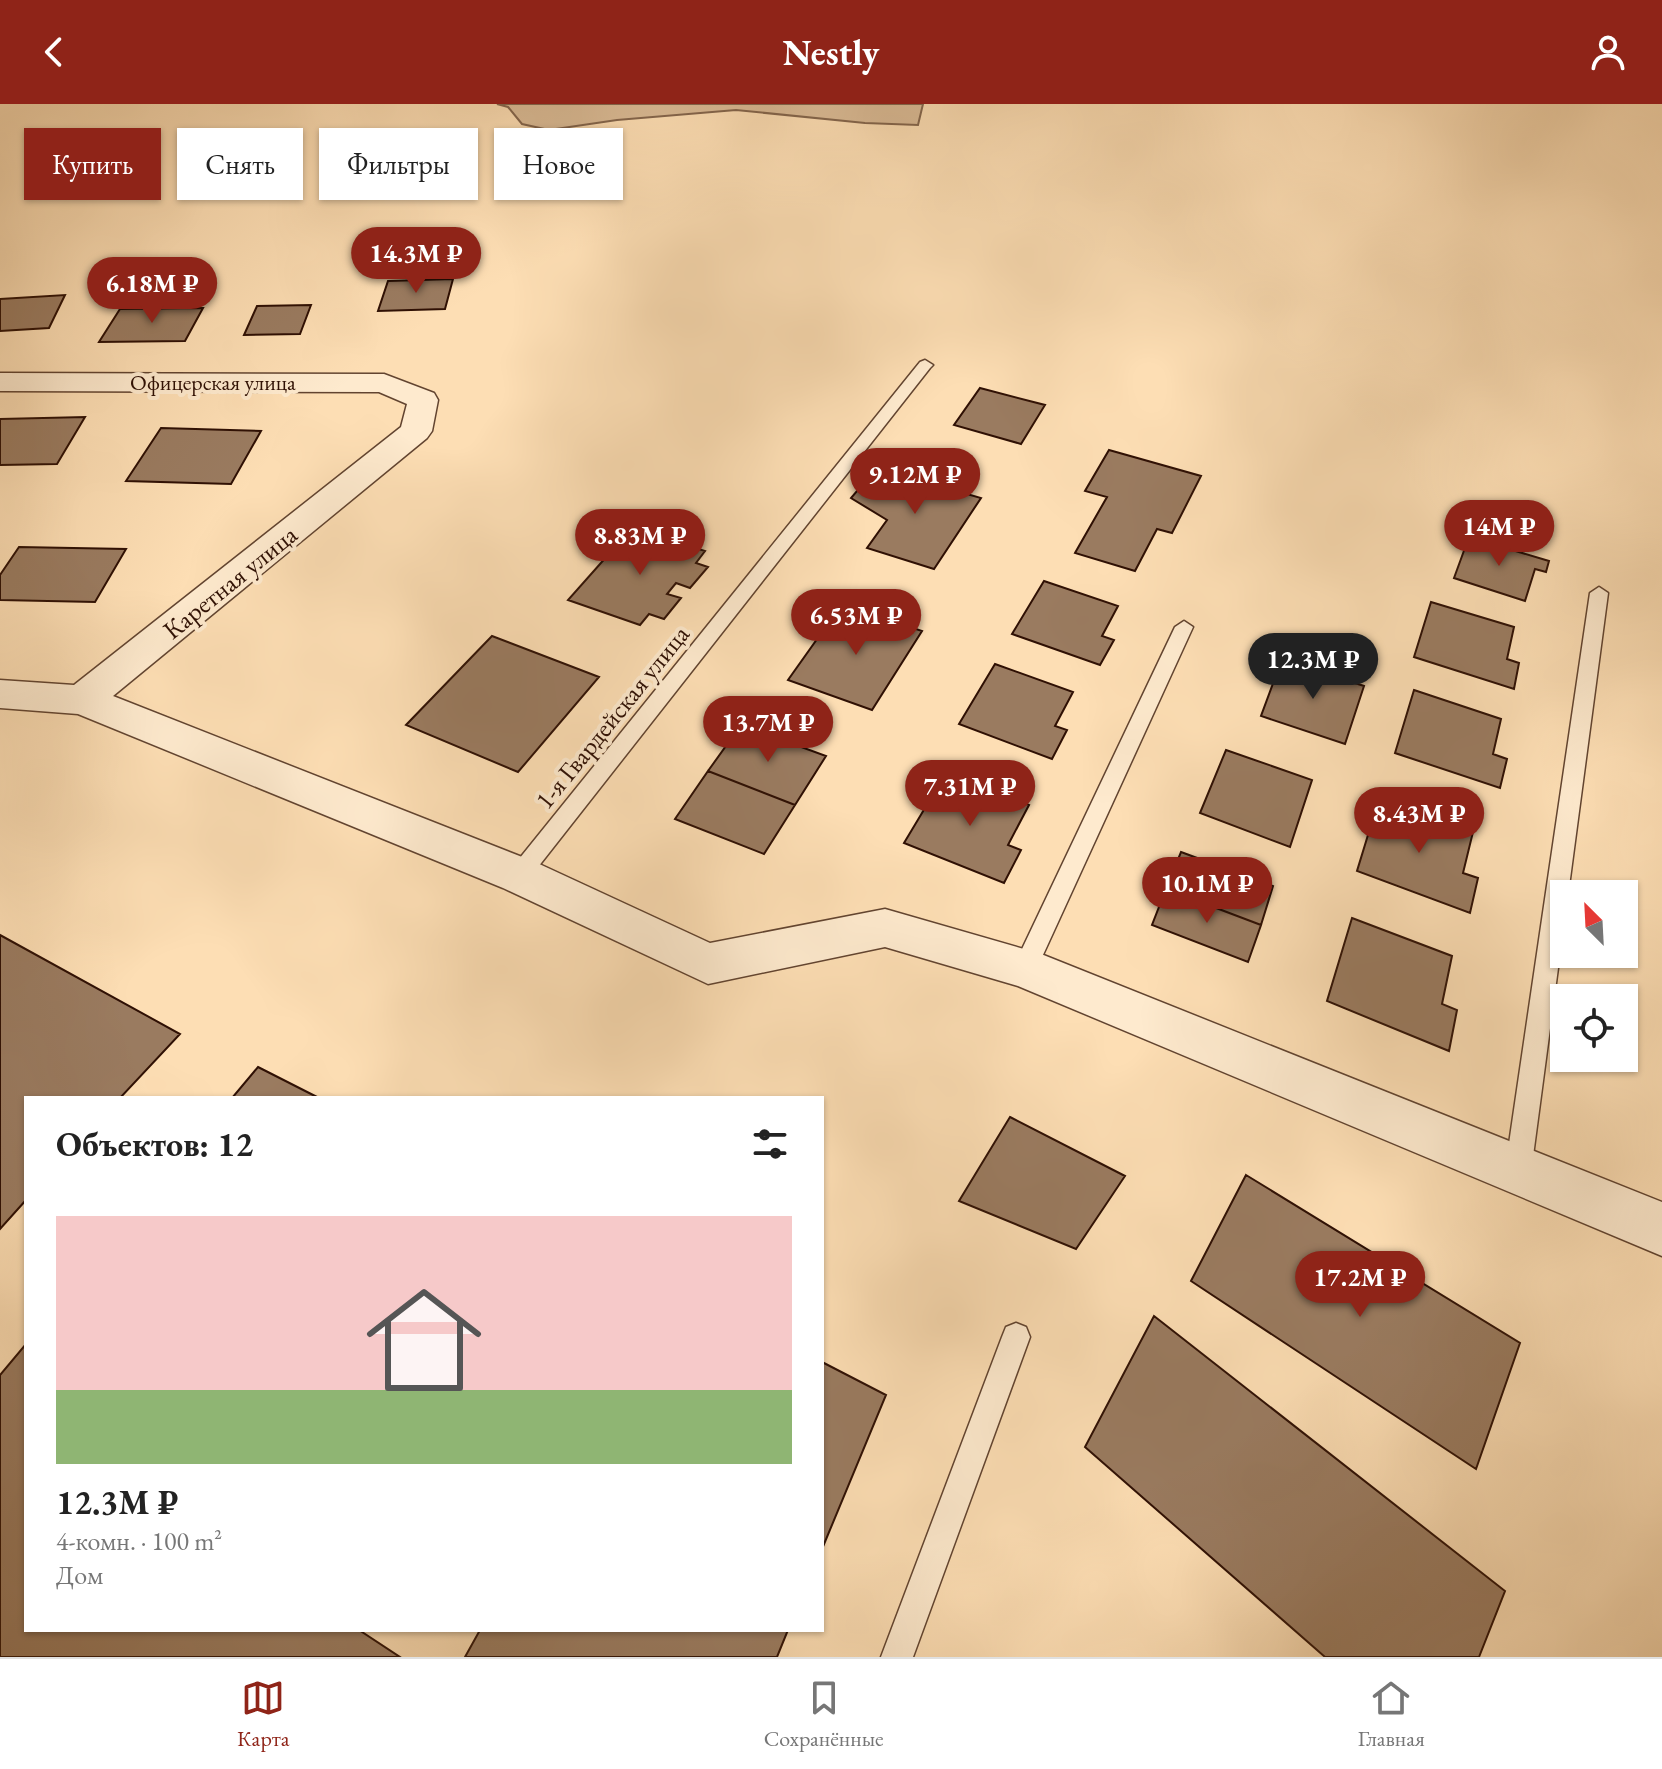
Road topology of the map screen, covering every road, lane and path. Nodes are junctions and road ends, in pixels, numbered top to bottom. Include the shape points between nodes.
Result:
1 (925, 365) dead end
2 (0, 382) edge
3 (423, 400) joint
4 (1599, 593) dead end
5 (1184, 627) dead end
6 (0, 694) edge
7 (82, 700) junction
8 (519, 875) junction
9 (1025, 968) junction
10 (1518, 1171) junction
11 (1662, 1229) edge
12 (1016, 1337) dead end
13 (897, 1657) edge

1 - 8 lane, 1-я Гвардейская улица
2 - 3 street, Офицерская улица via 384,383
3 - 7 street, Каретная улица via 416,431
4 - 10 lane
5 - 9 lane
6 - 7 street
7 - 8 street
8 - 9 street via 708,964 885,928
9 - 10 street
10 - 11 street
12 - 13 lane

